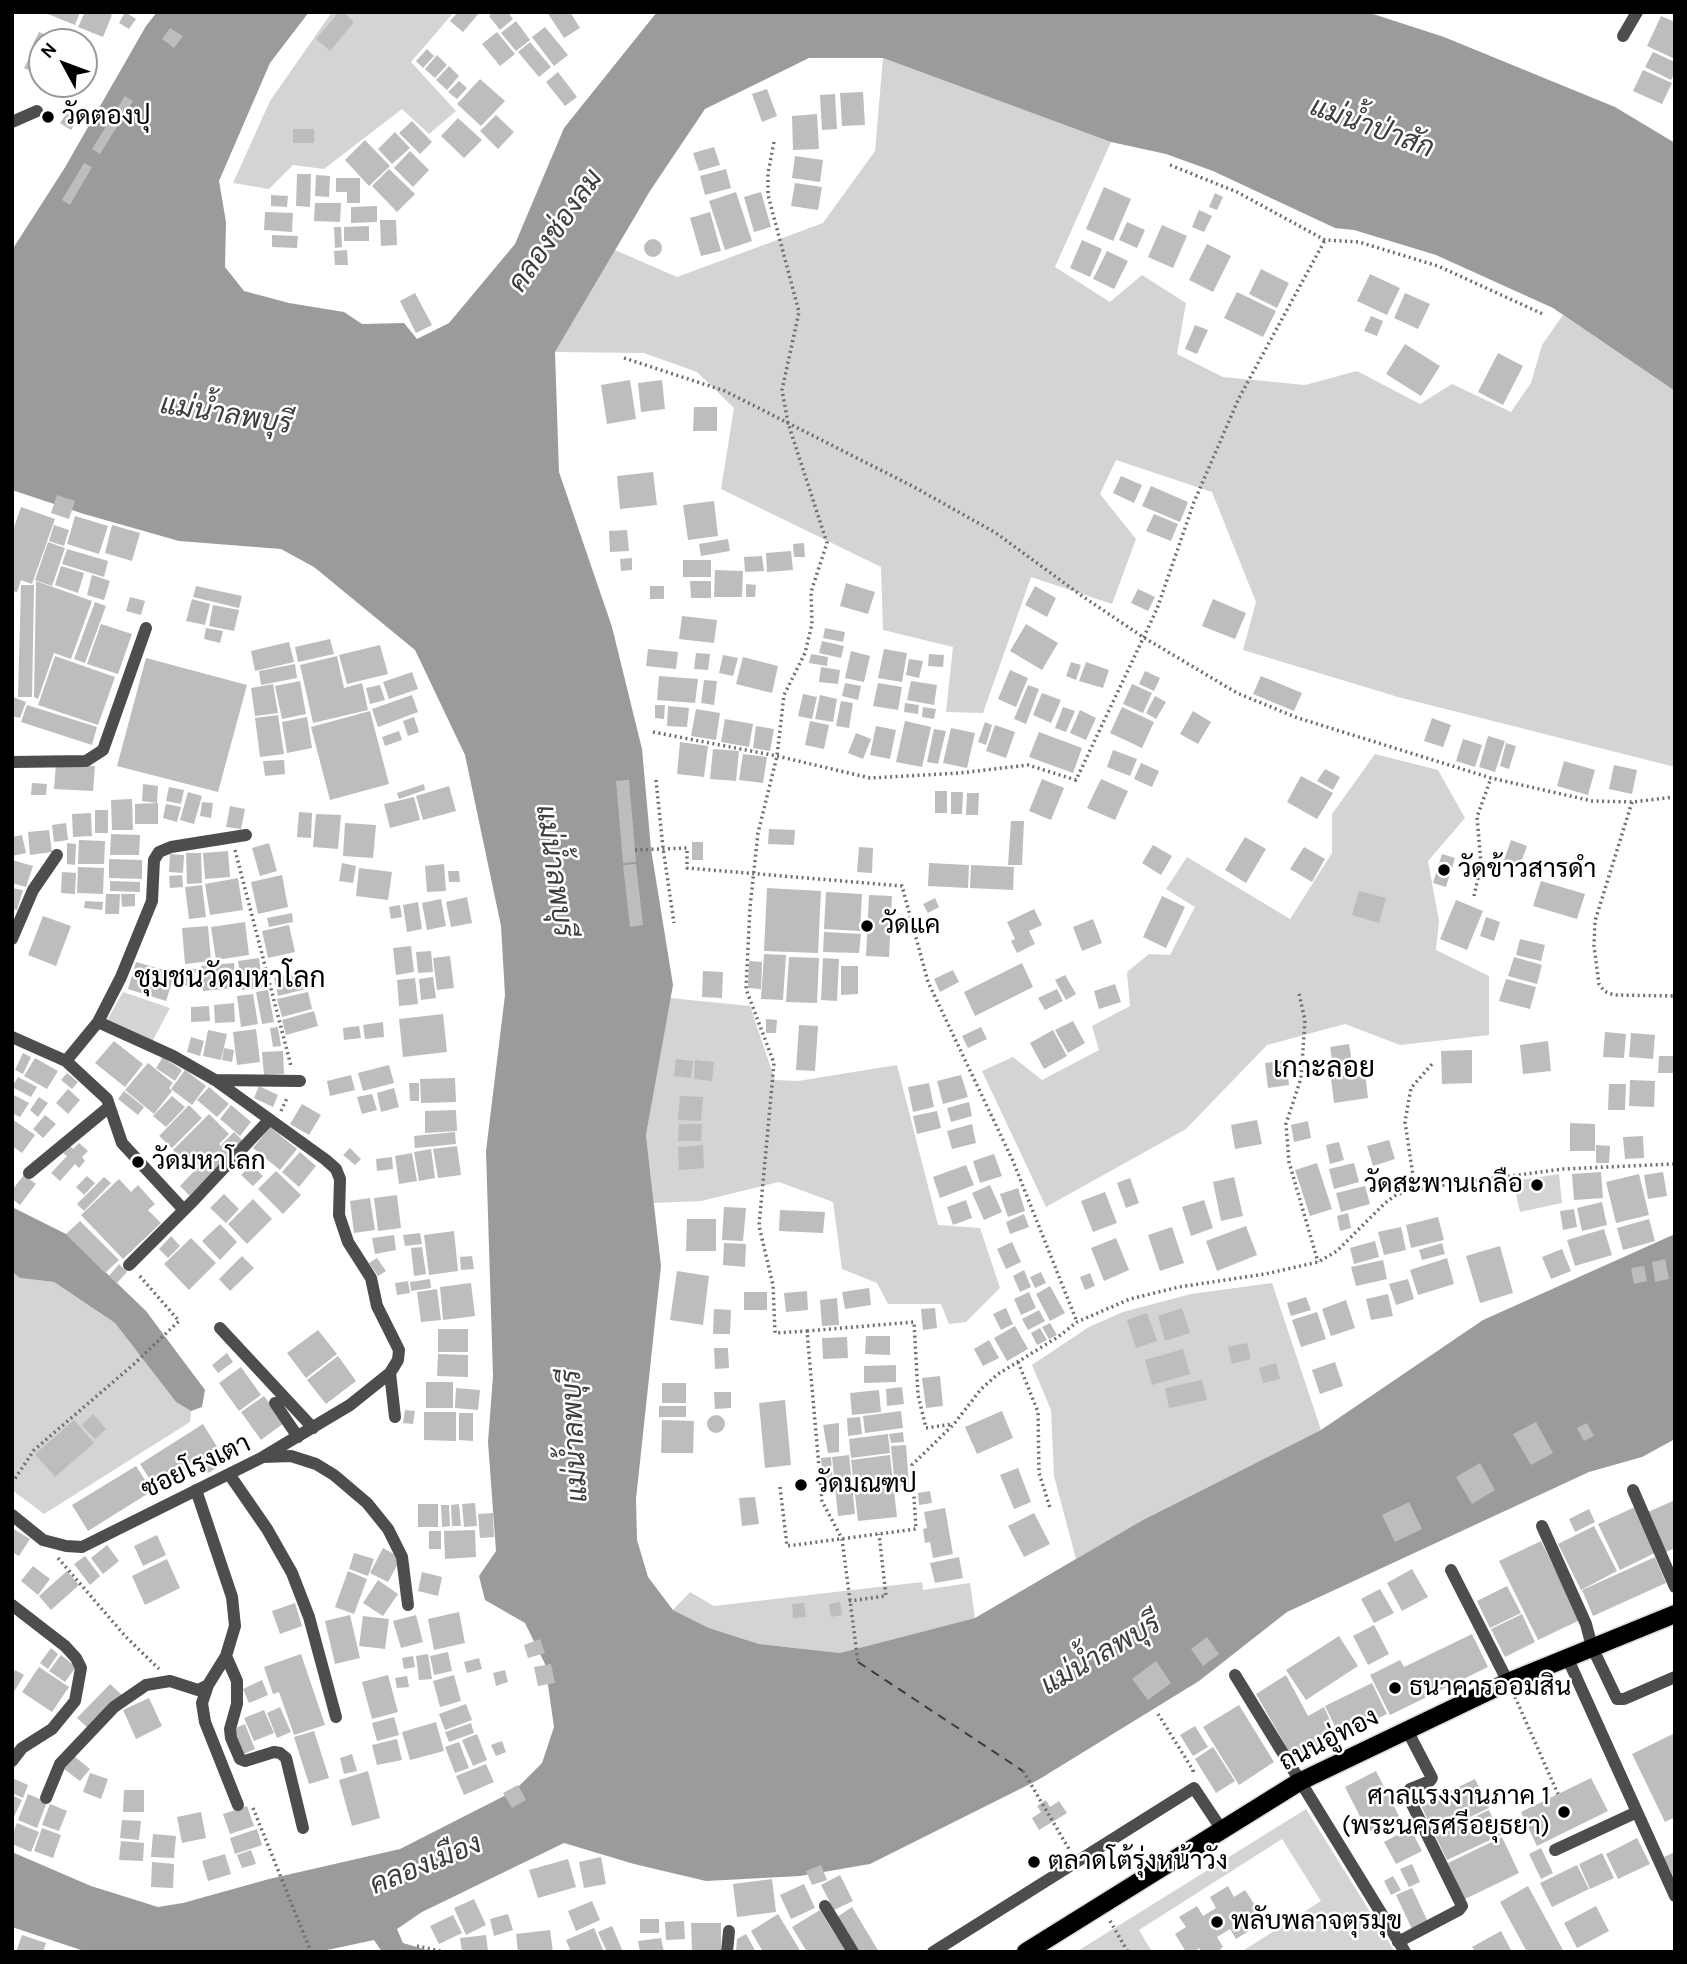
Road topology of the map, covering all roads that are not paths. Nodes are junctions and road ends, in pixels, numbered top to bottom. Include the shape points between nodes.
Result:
1 (1637, 12) edge
2 (1623, 36) dead end
3 (37, 111) dead end
4 (12, 122) edge
5 (146, 628) dead end
6 (12, 762) edge
7 (239, 837) road end
8 (57, 855) dead end
9 (12, 940) edge
10 (98, 1022) junction
11 (12, 1037) edge
12 (66, 1060) junction
13 (215, 1080) junction
14 (297, 1081) road end
15 (109, 1107) junction
16 (272, 1122) junction
17 (29, 1173) dead end
18 (183, 1209) junction
19 (129, 1265) road end
20 (220, 1328) dead end
21 (390, 1373) junction
22 (275, 1403) dead end
23 (395, 1417) dead end
24 (313, 1428) junction
25 (298, 1437) junction
26 (263, 1457) junction
27 (229, 1474) junction
28 (196, 1490) junction
29 (1633, 1490) dead end
30 (12, 1515) edge
31 (1542, 1526) dead end
32 (1451, 1570) dead end
33 (1675, 1587) edge
34 (12, 1605) edge
35 (408, 1605) dead end
36 (1675, 1614) edge
37 (1592, 1647) junction
38 (226, 1656) junction
39 (1567, 1657) junction
40 (1235, 1675) dead end
41 (1675, 1677) edge
42 (1508, 1682) junction
43 (208, 1685) junction
44 (336, 1717) dead end
45 (1407, 1730) junction
46 (12, 1761) edge
47 (1299, 1782) junction
48 (46, 1798) dead end
49 (238, 1805) dead end
50 (1637, 1812) junction
51 (303, 1828) dead end
52 (1222, 1830) junction
53 (1555, 1850) dead end
54 (1675, 1896) edge
55 (825, 1906) dead end
56 (729, 1931) dead end
57 (1401, 1947) edge
58 (727, 1952) edge
59 (853, 1952) edge
60 (933, 1952) edge
61 (1026, 1952) edge

1 - 2 street
3 - 4 street
5 - 6 street via 103,750 86,761
7 - 10 street via 159,852 154,860 152,901
8 - 9 street via 33,890
10 - 12 street
10 - 13 street
11 - 12 street
12 - 15 street via 107,1099
13 - 14 street
13 - 16 street
15 - 17 street
15 - 18 street via 122,1143
16 - 18 street
16 - 21 street via 336,1169 339,1215 348,1242 371,1278 377,1306 399,1350
18 - 19 street
20 - 24 street
21 - 23 street
21 - 24 street
22 - 25 street
24 - 25 street
25 - 26 street
26 - 27 street, ซอยโรงเตา
26 - 35 street, ซอยโรงเตา via 291,1456 316,1464 368,1503 402,1557
27 - 28 street, ซอยโรงเตา
27 - 44 street via 292,1573
28 - 30 street, ซอยโรงเตา via 82,1547 43,1540
28 - 38 street via 232,1597 234,1626
29 - 33 street
31 - 37 street via 1587,1624
32 - 42 street
34 - 46 street via 65,1646 82,1668 75,1701 52,1729 22,1748
36 - 37 main road, ถนนอู่ทอง
37 - 39 main road, ถนนอู่ทอง
37 - 41 street via 1617,1699
38 - 43 street
38 - 51 street via 237,1681 230,1729 240,1759 274,1752 286,1758
39 - 42 main road, ถนนอู่ทอง
39 - 50 street
40 - 47 street
42 - 45 main road, ถนนอู่ทอง
43 - 48 street via 198,1690 170,1681 146,1685 114,1707 60,1764
43 - 49 street via 202,1703 205,1722
45 - 47 main road, ถนนอู่ทอง
45 - 57 street via 1432,1777 1410,1788 1408,1796 1462,1906
47 - 52 main road, ถนนอู่ทอง
47 - 57 street
50 - 53 street
50 - 54 street
52 - 60 street via 1195,1788
52 - 61 main road, ถนนอู่ทอง
55 - 59 street
56 - 58 street

